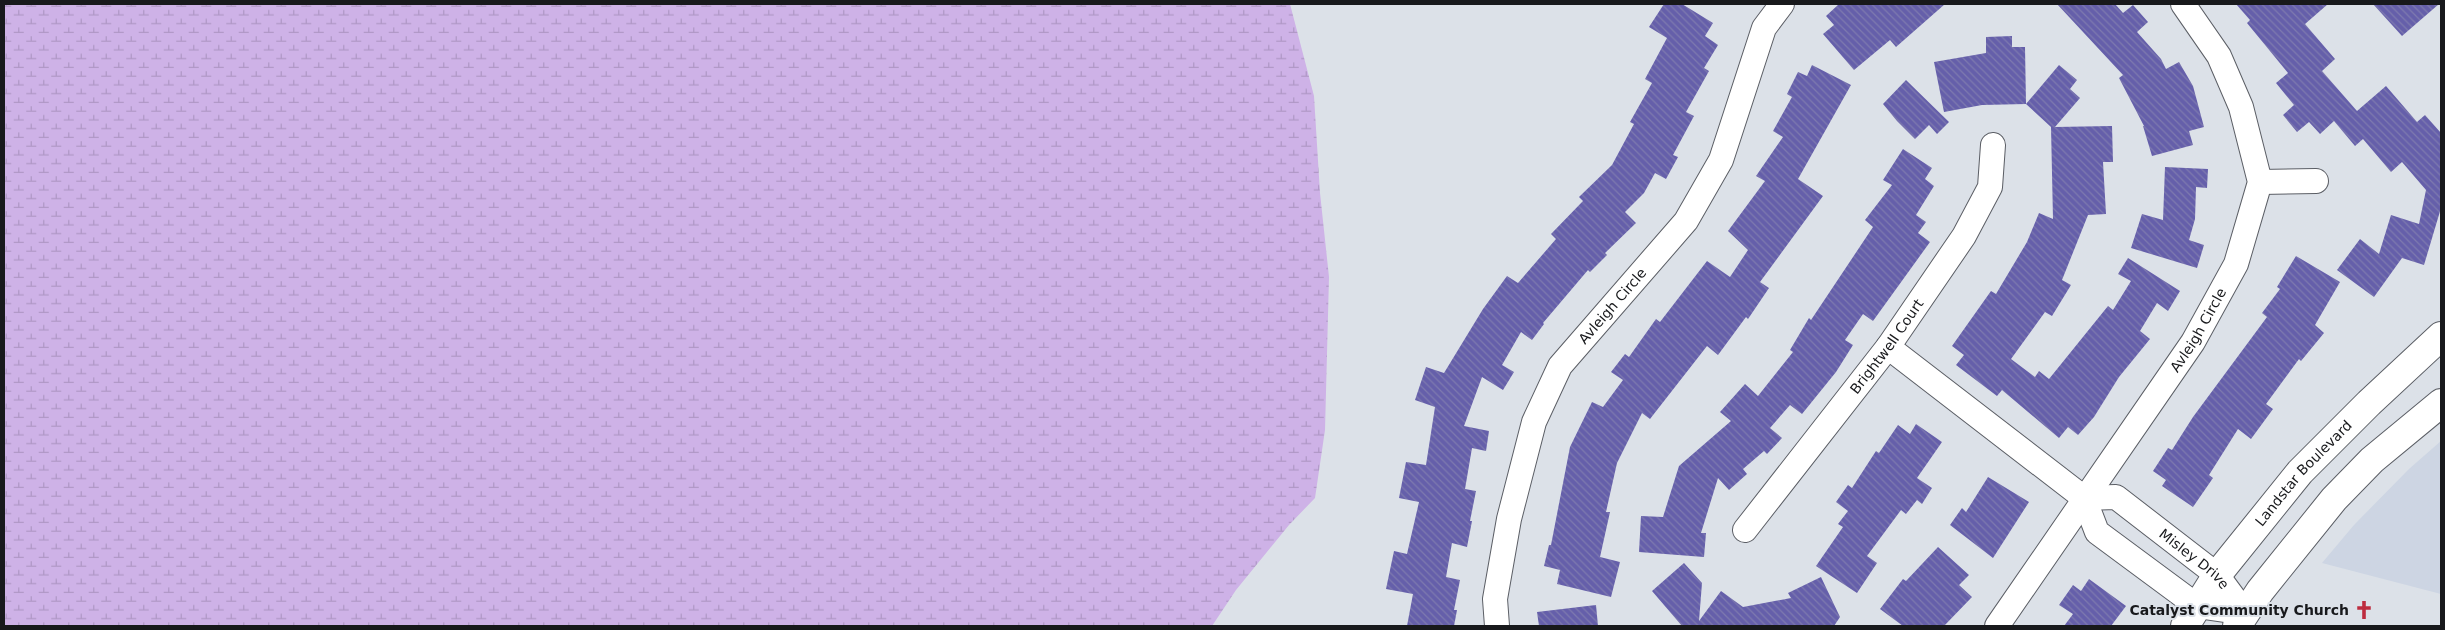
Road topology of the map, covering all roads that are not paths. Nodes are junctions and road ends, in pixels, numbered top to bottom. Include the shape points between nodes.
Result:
1 (1782, 4) edge
2 (2183, 4) edge
3 (1993, 145) dead end
4 (2316, 181) dead end
5 (2260, 182) junction
6 (2441, 336) edge
7 (1888, 347) junction
8 (2441, 403) edge
9 (2084, 498) junction
10 (1745, 530) dead end
11 (2217, 576) junction
12 (2191, 616) edge
13 (2241, 620) edge
14 (1497, 626) edge
15 (1996, 626) edge

1 - 14 street, Avleigh Circle via 1764,28 1721,160 1686,221 1560,366 1534,422 1509,518 1495,599
2 - 5 street via 2219,56 2238,98
3 - 7 street, Brightwell Court via 1990,187 1964,236
4 - 5 street
5 - 9 street, Avleigh Circle via 2236,264 2203,325
6 - 11 main road, Landstar Boulevard via 2300,472
7 - 9 street
7 - 10 street, Brightwell Court
8 - 13 main road via 2379,454 2334,499 2260,591
9 - 11 street, Misley Drive via 2116,497
9 - 12 street, Misley Drive via 2097,532
9 - 15 street, Avleigh Circle
11 - 12 main road, Landstar Boulevard
11 - 13 street, Misley Drive
12 - 13 street, Misley Drive

